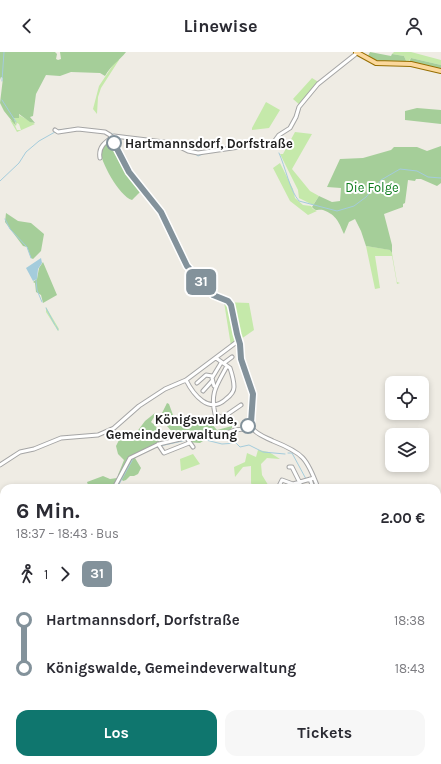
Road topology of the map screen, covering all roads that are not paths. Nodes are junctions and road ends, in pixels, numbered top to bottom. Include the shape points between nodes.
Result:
1 (356, 52) edge
2 (441, 71) edge
3 (56, 131) dead end
4 (112, 137) junction
5 (100, 158) dead end
6 (238, 341) junction
7 (232, 356) dead end
8 (216, 358) junction
9 (222, 363) junction
10 (227, 366) junction
11 (212, 376) junction
12 (186, 380) junction
13 (212, 381) junction
14 (197, 383) dead end
15 (214, 386) junction
16 (203, 391) dead end
17 (213, 405) junction
18 (241, 405) dead end
19 (252, 428) junction
20 (188, 440) junction
21 (159, 445) junction
22 (193, 447) dead end
23 (0, 465) edge
24 (289, 467) dead end
25 (312, 478) junction
26 (300, 482) junction
27 (116, 484) edge
28 (280, 484) edge
29 (290, 484) edge
30 (290, 484) edge
31 (313, 484) edge
32 (316, 484) edge

1 - 2 main road via 376,63 411,64
1 - 4 street via 318,84 299,106 290,128 279,134 274,144 198,153 170,143
3 - 4 street via 78,129 105,132
4 - 5 street via 100,149
4 - 6 street via 129,172 161,212 187,266 213,295 228,301 231,305
6 - 8 street
6 - 19 street via 241,359 253,394
7 - 9 street
8 - 9 street
8 - 12 street
9 - 10 street
9 - 11 street
10 - 15 street
10 - 17 street via 230,368 234,389 223,402
11 - 13 street
11 - 14 street via 206,375
12 - 17 street via 197,397
12 - 23 street via 139,406 119,425 108,431 94,436 61,438 20,452
13 - 15 street
13 - 16 street
15 - 17 street
17 - 18 street via 216,415 222,418
19 - 20 street
19 - 25 street via 260,435 301,456 310,466
20 - 21 street
20 - 21 street via 164,453
20 - 22 street
21 - 27 street via 130,458
24 - 26 street via 292,467
25 - 26 street
25 - 31 street
25 - 32 street
26 - 29 street
28 - 30 street via 282,480

